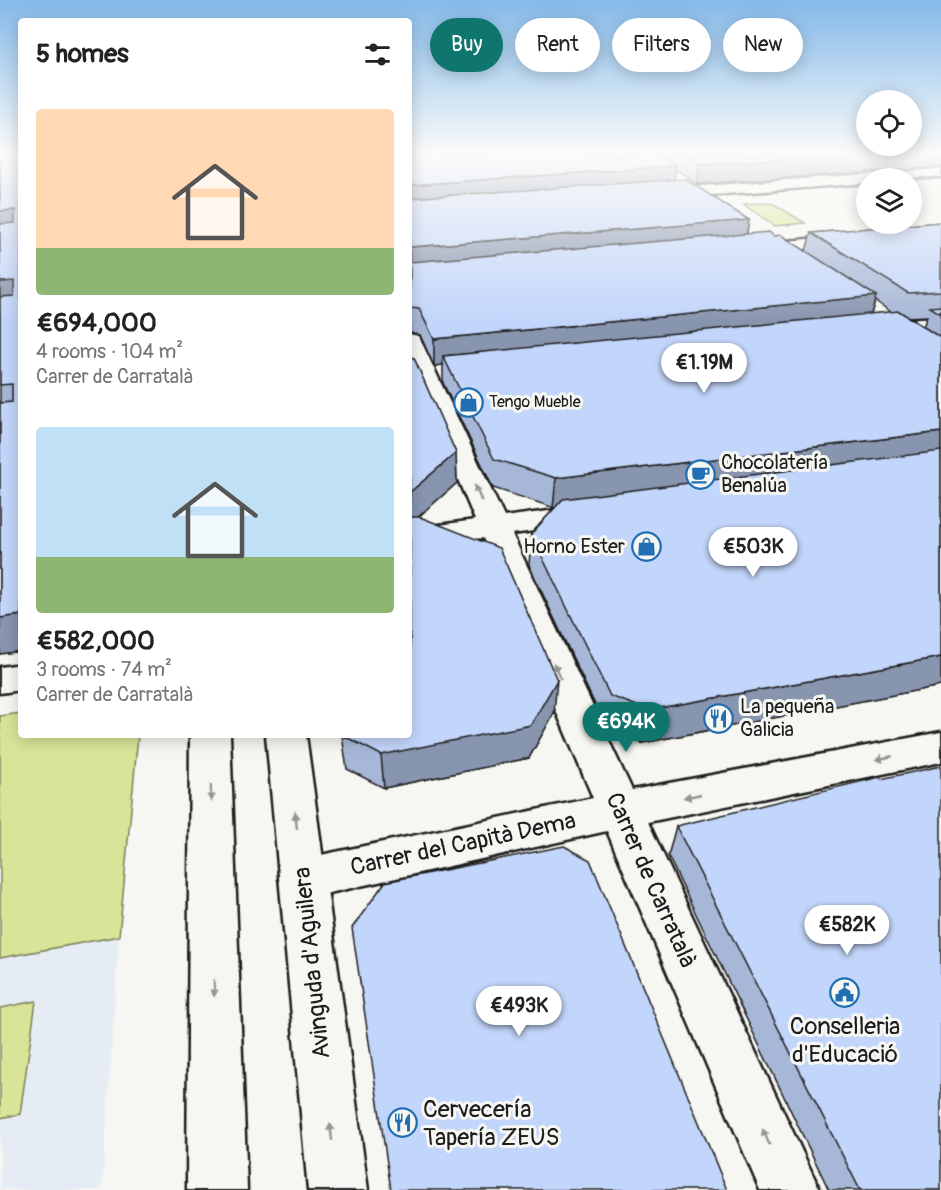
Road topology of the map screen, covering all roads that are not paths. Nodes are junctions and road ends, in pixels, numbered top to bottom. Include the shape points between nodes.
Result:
1 (941, 232) edge
2 (758, 235) edge
3 (776, 248) junction
4 (734, 251) edge
5 (796, 261) edge
6 (865, 307) edge
7 (941, 322) edge
8 (895, 327) junction
9 (851, 332) edge
10 (922, 346) edge
11 (422, 367) edge
12 (611, 512) edge
13 (494, 528) junction
14 (412, 538) edge
15 (18, 677) edge
16 (0, 680) edge
17 (210, 738) edge
18 (286, 738) edge
19 (941, 747) edge
20 (620, 810) junction
21 (302, 879) junction
22 (217, 1190) edge
23 (338, 1190) edge
24 (790, 1190) edge

1 - 3 street
2 - 3 street
3 - 4 street
3 - 5 street
6 - 8 street
7 - 8 street
8 - 9 street
8 - 10 street
13 -> 11 street, Carrer de Carratalà
12 - 13 street
13 - 14 street
20 -> 13 street, Carrer de Carratalà
15 - 16 street
17 -> 22 street
21 -> 18 street, Avinguda d'Aguilera
19 -> 20 street, Carrer del Capità Dema
20 - 21 street, Carrer del Capità Dema
24 -> 20 street, Carrer de Carratalà
23 -> 21 street, Avinguda d'Aguilera

